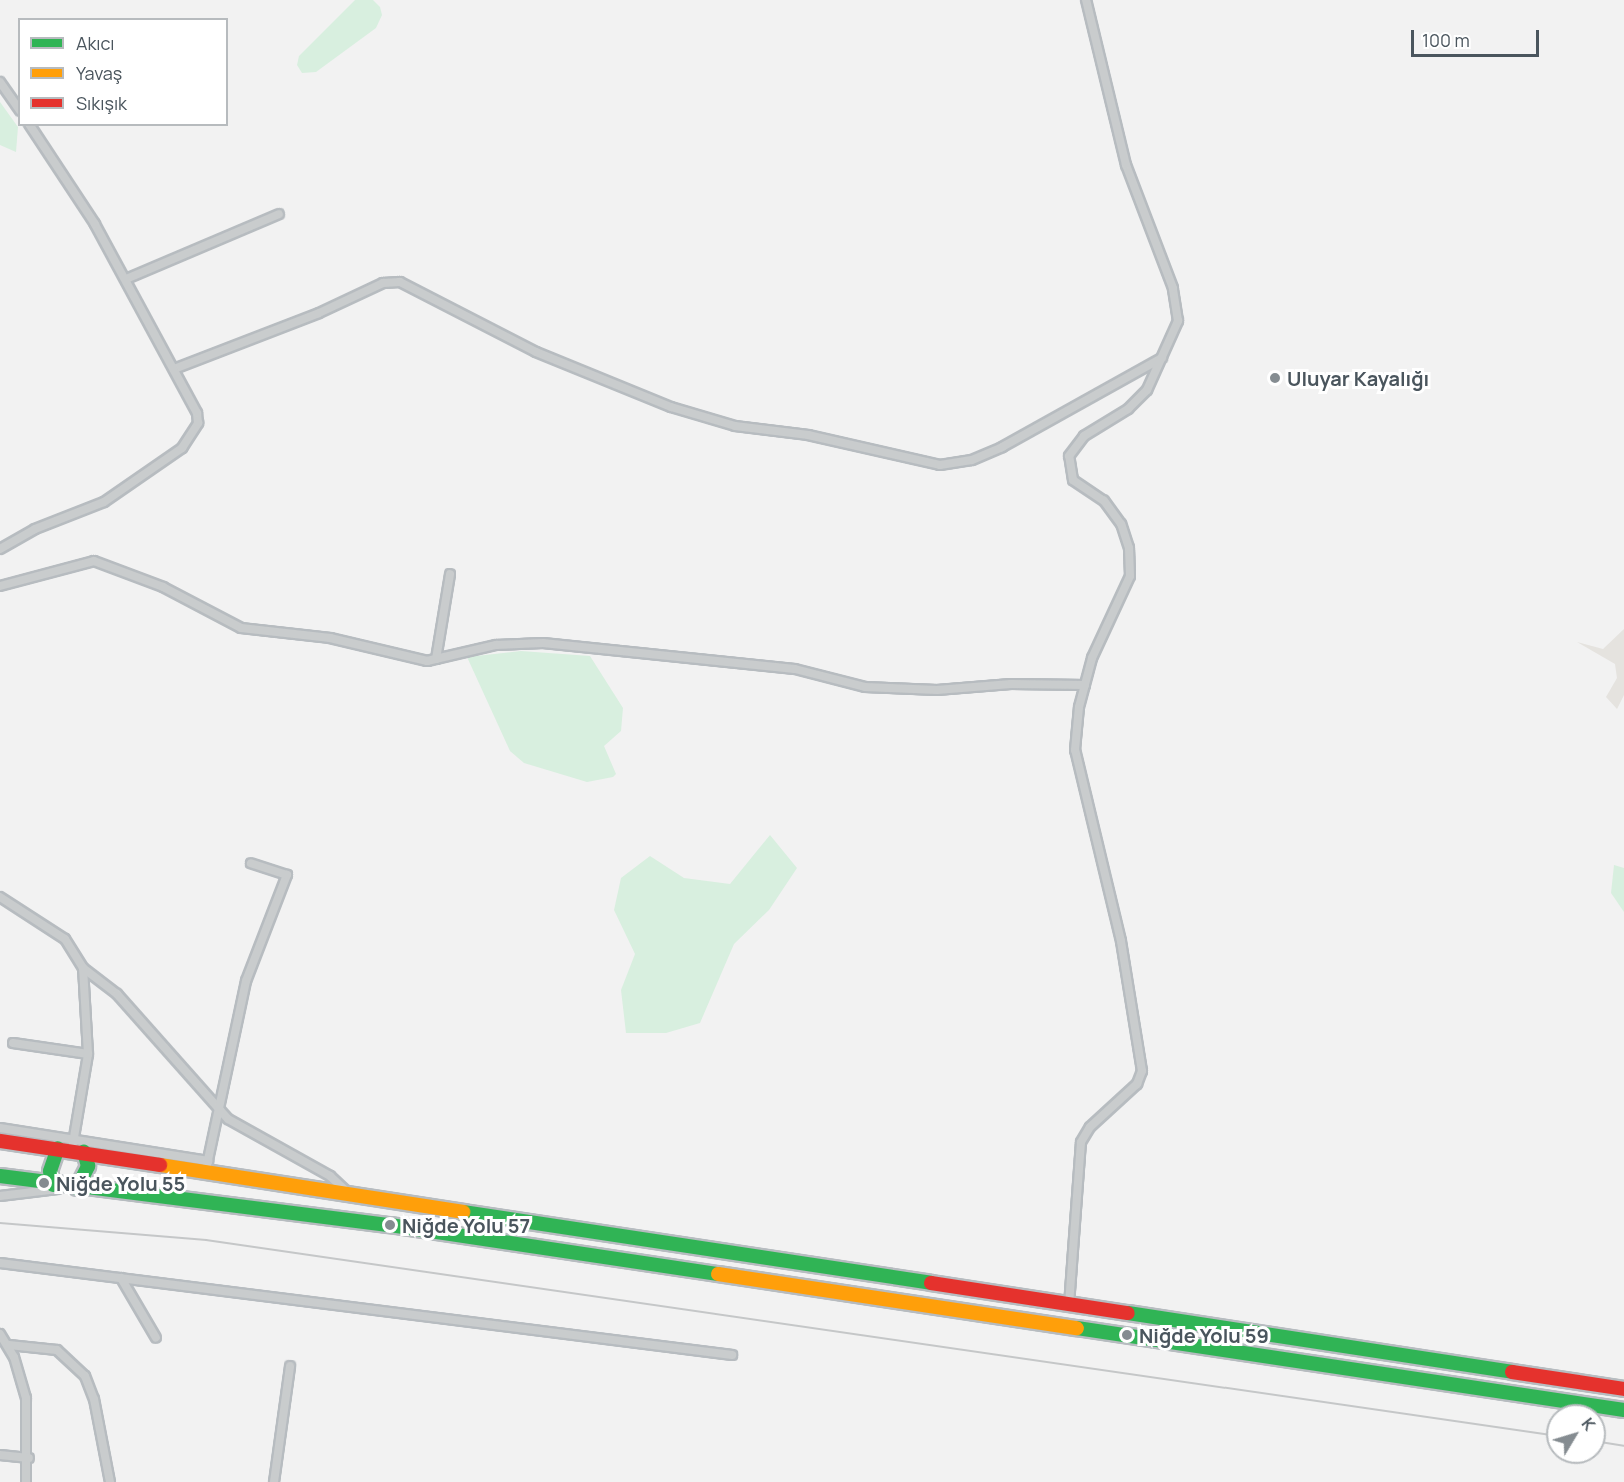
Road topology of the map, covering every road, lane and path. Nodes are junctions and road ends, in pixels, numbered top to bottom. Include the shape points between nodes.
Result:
1 (1086, 0) edge
2 (0, 82) edge
3 (18, 108) edge
4 (30, 126) edge
5 (279, 214) dead end
6 (126, 279) junction
7 (1162, 358) junction
8 (174, 369) junction
9 (0, 549) edge
10 (450, 574) dead end
11 (0, 586) edge
12 (436, 658) junction
13 (1085, 685) junction
14 (251, 863) dead end
15 (0, 897) edge
16 (83, 968) junction
17 (13, 1043) dead end
18 (88, 1054) junction
19 (216, 1108) junction
20 (0, 1128) edge
21 (0, 1141) edge
22 (72, 1147) junction
23 (206, 1168) junction
24 (0, 1176) edge
25 (53, 1185) junction
26 (72, 1187) junction
27 (0, 1196) edge
28 (353, 1198) junction
29 (0, 1263) edge
30 (122, 1278) junction
31 (1069, 1305) junction
32 (0, 1334) edge
33 (156, 1338) dead end
34 (9, 1345) junction
35 (732, 1355) dead end
36 (290, 1366) dead end
37 (1624, 1389) edge
38 (1624, 1410) edge
39 (0, 1455) edge
40 (29, 1458) junction
41 (26, 1482) edge
42 (110, 1482) edge
43 (274, 1482) edge

1 - 7 street via 1126,165 1178,304 1178,321
2 - 3 street
4 - 6 street
5 - 6 street
6 - 8 street
7 - 8 street via 1002,447 972,460 940,465 808,435 735,426 671,407 536,352 400,282 383,283 320,314
7 - 13 street via 1147,390 1128,408 1083,436 1069,456 1073,480 1104,501 1121,524 1129,548 1130,576 1125,595 1092,658
8 - 9 street via 197,413 190,442 104,502 35,529
10 - 12 street
11 - 12 street via 94,561 163,587 241,628 330,638 426,660
12 - 13 street via 496,645 543,643 795,669 865,687 937,690 1011,684
13 - 31 street via 1075,750 1121,941 1142,1071 1137,1084 1090,1127 1081,1142
14 - 19 street via 287,875 246,981
15 - 16 street via 65,939
16 - 18 street
16 - 19 street via 117,994
17 - 18 street
18 - 22 street
19 - 23 street
19 - 28 street via 253,1137 330,1176
20 - 22 street
21 - 22 highway
22 - 23 highway
22 - 25 highway via 50,1171
22 - 26 highway via 88,1166
23 - 28 highway
24 - 25 highway
25 - 26 highway
26 - 27 street
26 - 38 highway via 390,1225
28 - 31 highway
29 - 30 street
30 - 33 street
30 - 35 street
31 - 37 highway
32 - 34 street
34 - 40 street via 24,1390
34 - 42 street via 57,1350 85,1376 94,1399
36 - 43 street
39 - 40 street
40 - 41 street

